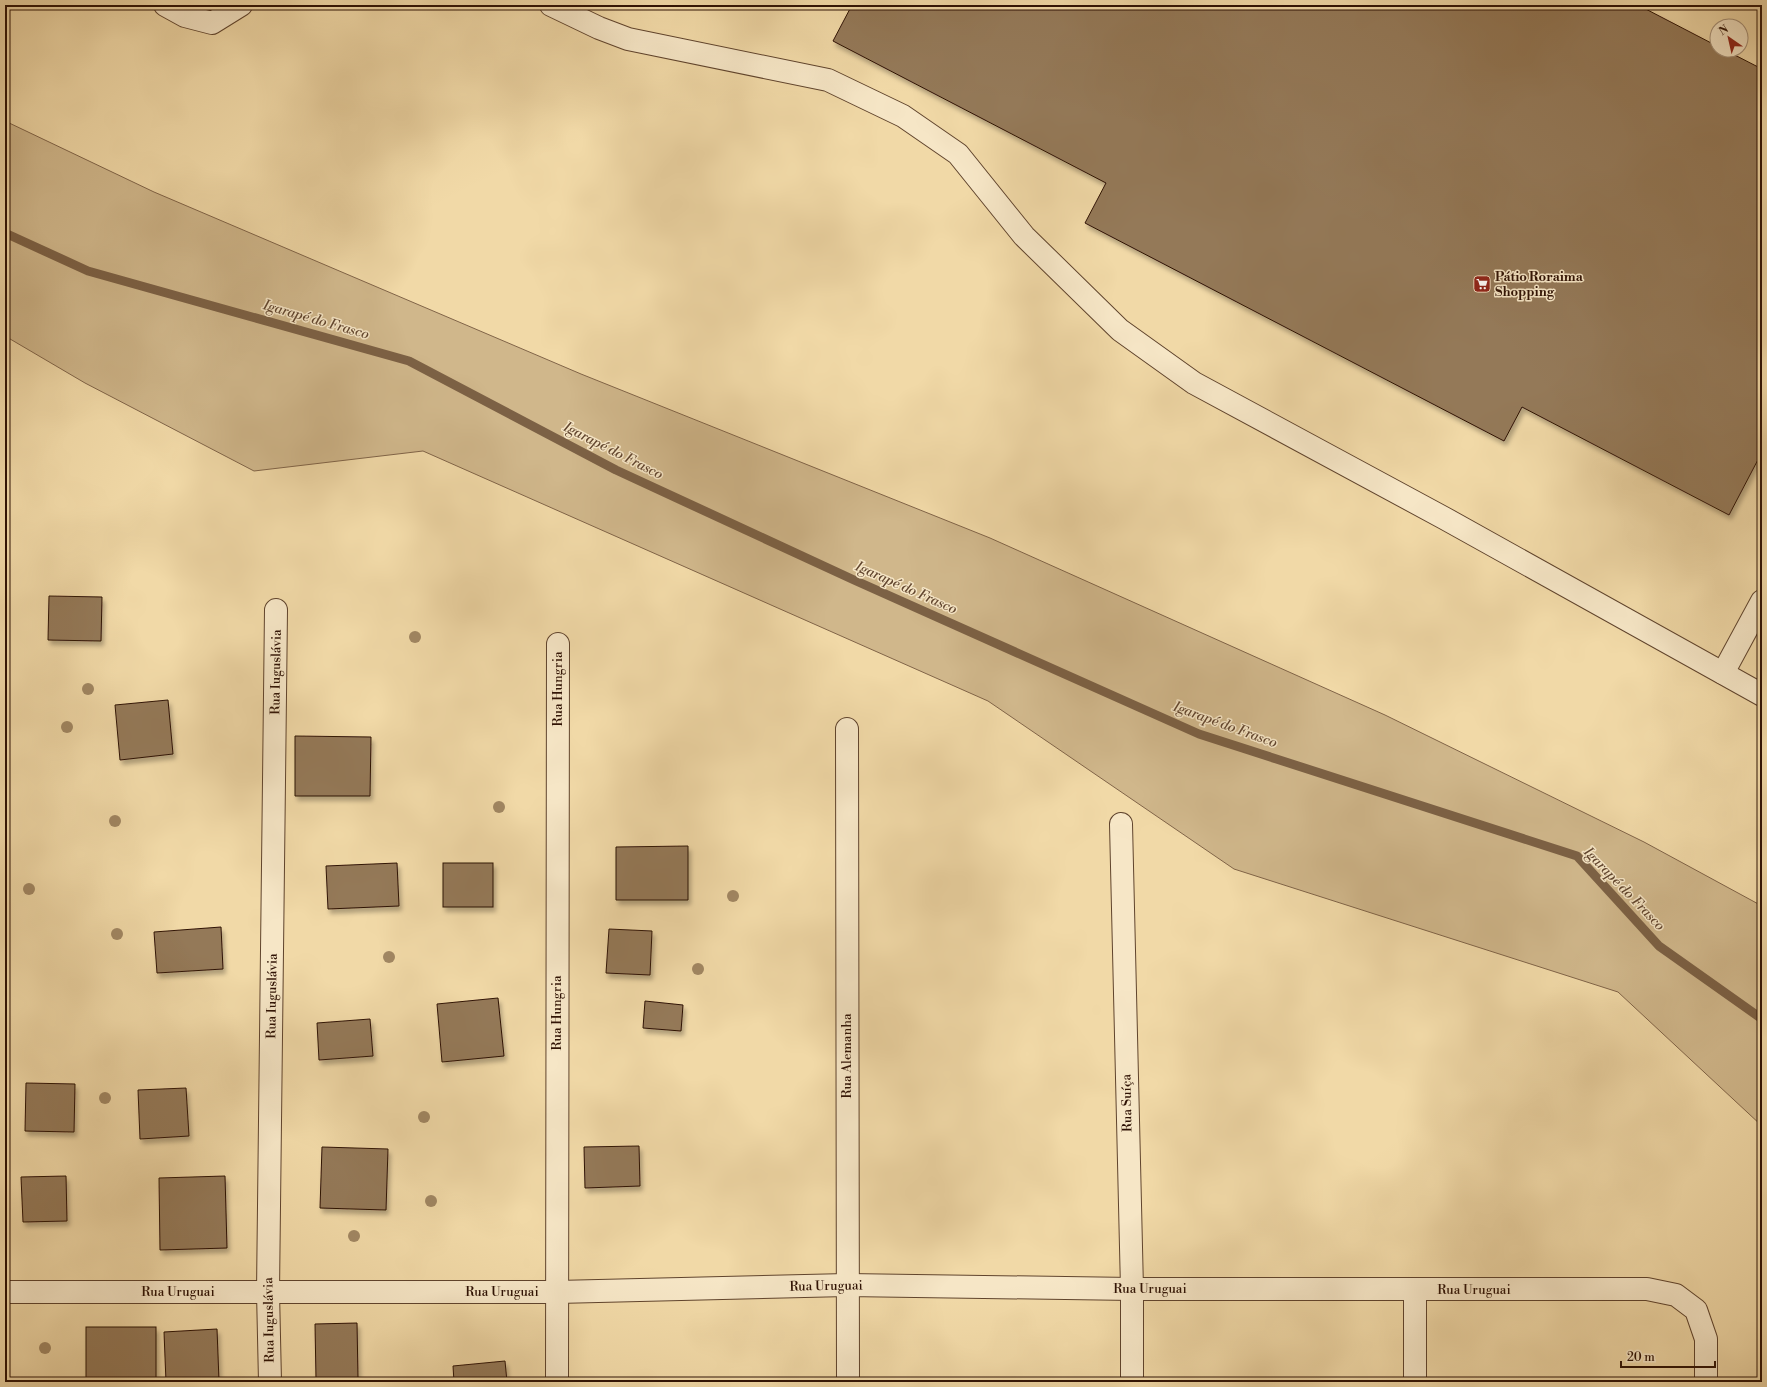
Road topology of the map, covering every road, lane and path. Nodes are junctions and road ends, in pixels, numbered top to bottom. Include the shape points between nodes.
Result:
1 (165, 5) edge
2 (241, 5) edge
3 (551, 5) edge
4 (1760, 604) edge
5 (276, 610) dead end
6 (558, 644) dead end
7 (1723, 673) junction
8 (1762, 695) edge
9 (846, 730) dead end
10 (1121, 824) dead end
11 (847, 1285) junction
12 (1132, 1289) junction
13 (1415, 1290) junction
14 (5, 1292) edge
15 (268, 1292) junction
16 (557, 1292) junction
17 (270, 1382) edge
18 (556, 1382) edge
19 (848, 1382) edge
20 (1132, 1382) edge
21 (1415, 1382) edge
22 (1706, 1382) edge

1 - 2 street via 185,16 212,23
3 - 7 street via 628,39 828,80 903,116 958,154 1024,236 1120,330 1194,384 1444,518
4 - 7 street
5 - 15 street, Rua Iuguslávia
6 - 16 street, Rua Hungria
7 - 8 street
9 - 11 street, Rua Alemanha
10 - 12 street, Rua Suíça
11 - 12 street, Rua Uruguai
11 - 16 street, Rua Uruguai
11 - 19 street, Rua Alemanha
12 - 13 street, Rua Uruguai
12 - 20 street, Rua Suíça
13 - 21 street
13 - 22 street, Rua Uruguai via 1647,1289 1676,1295 1696,1310 1706,1339
14 - 15 street, Rua Uruguai
15 - 16 street, Rua Uruguai
15 - 17 street, Rua Iuguslávia
16 - 18 street, Rua Hungria

